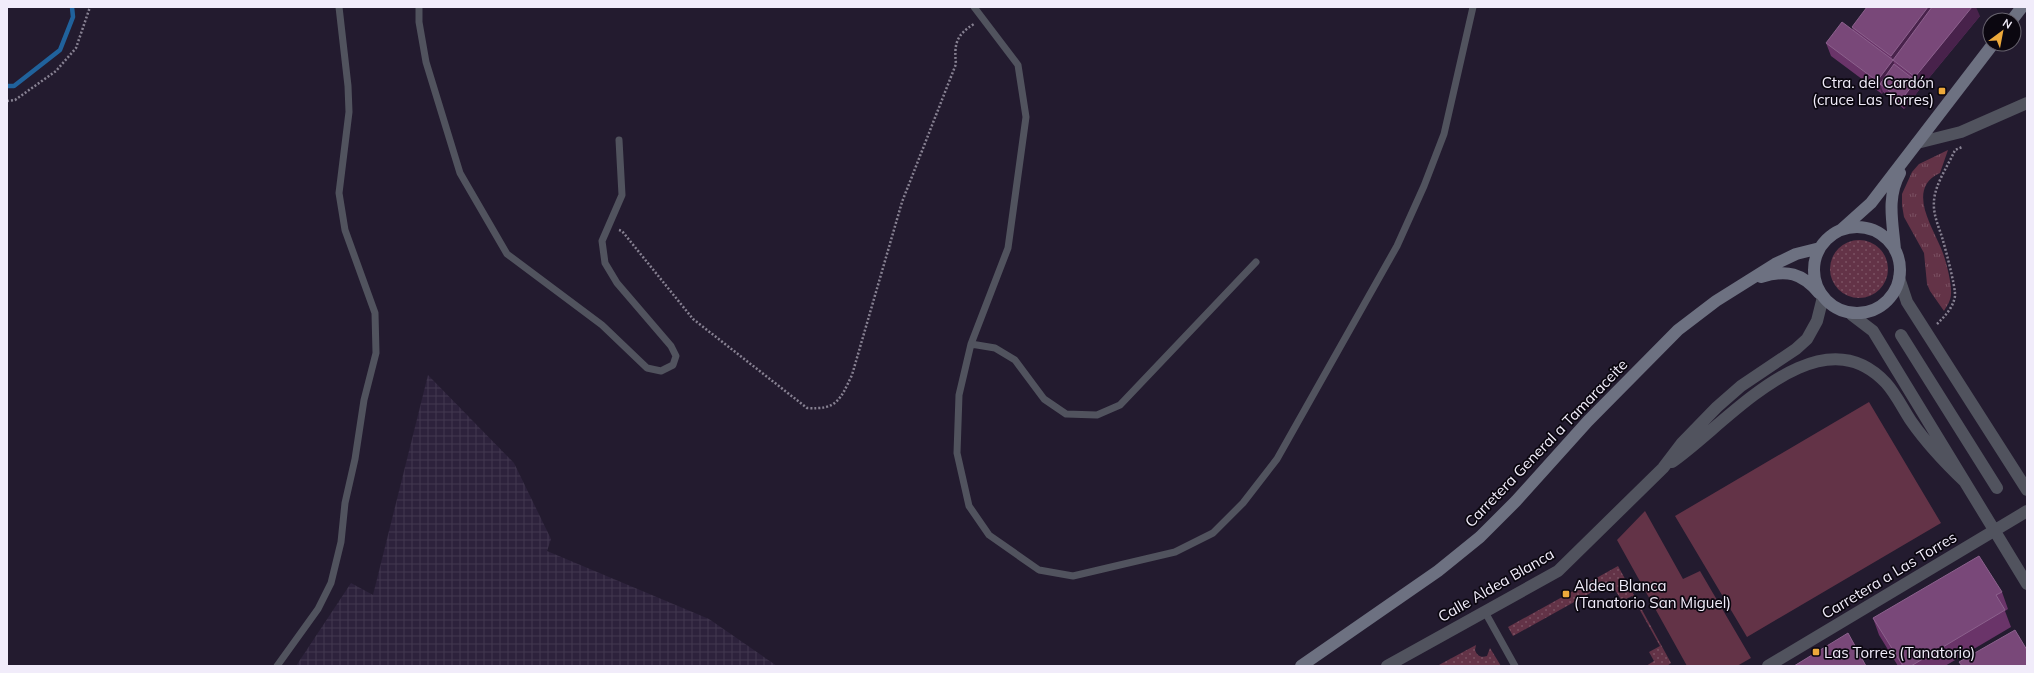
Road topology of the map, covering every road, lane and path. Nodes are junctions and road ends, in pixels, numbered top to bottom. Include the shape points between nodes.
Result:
1 (90, 7) edge
2 (339, 7) edge
3 (419, 7) edge
4 (974, 7) edge
5 (1473, 7) edge
6 (982, 18) junction
7 (1987, 52) edge
8 (7, 101) edge
9 (2027, 103) edge
10 (619, 140) dead end
11 (1917, 142) junction
12 (1969, 144) dead end
13 (608, 228) junction
14 (1841, 230) junction
15 (1820, 248) junction
16 (1895, 250) junction
17 (1256, 262) dead end
18 (1899, 278) junction
19 (1751, 280) junction
20 (1823, 297) junction
21 (1852, 315) junction
22 (1928, 332) junction
23 (1901, 335) dead end
24 (971, 344) junction
25 (1663, 468) junction
26 (1965, 482) junction
27 (1996, 488) dead end
28 (2027, 490) edge
29 (2027, 511) edge
30 (1995, 530) junction
31 (2027, 584) edge
32 (1485, 612) junction
33 (277, 666) edge
34 (1301, 666) edge
35 (1387, 666) edge
36 (1515, 666) edge
37 (1768, 666) edge

1 - 8 path via 76,48 56,71 15,100
2 - 33 lane via 349,112 339,193 345,230 376,313 376,353 364,400 345,503 342,542 331,583 318,609
3 - 13 lane via 426,62 460,173 507,254 602,325 647,368 661,371 673,365 676,356 671,346 617,283 605,264 602,241
4 - 6 lane
5 - 24 lane via 1444,134 1397,246 1276,459 1244,503 1213,533 1175,552 1073,576 1039,570 989,534 969,506 957,453 959,395
6 - 13 path via 965,29 954,46 956,64 902,202 852,375 840,399 824,409 807,408 693,320 622,230
6 - 24 lane via 1018,65 1026,117 1008,248
7 - 11 main road
9 - 11 street via 1961,132
10 - 13 lane via 622,195
11 - 14 main road via 1871,203
11 - 16 main road via 1897,179 1892,196
12 - 22 path via 1955,150 1937,188 1934,201 1936,220 1942,235 1955,295 1946,316
14 - 15 main road via 1832,234
14 - 16 main road via 1864,227 1876,231 1887,239
15 - 19 main road, Carretera General a Tamaraceite via 1796,254
15 - 20 main road via 1815,270
16 - 18 main road via 1900,262
17 - 24 lane via 1120,405 1097,415 1066,414 1044,399 1016,360 995,348
18 - 21 main road via 1888,300 1871,311
18 - 22 street via 1907,302
19 - 20 main road, Carretera General a Tamaraceite via 1769,274 1790,274 1809,282
19 - 34 main road, Carretera General a Tamaraceite via 1716,301 1678,330 1588,421 1480,537 1438,571
20 - 21 main road via 1836,309
20 - 25 street, Calle Aldea Blanca via 1817,321 1807,339 1741,386 1717,407
21 - 26 street via 1873,331
22 - 28 street
23 - 27 street
25 - 26 street, Calle Aldea Blanca via 1690,450 1757,392 1801,367 1819,360 1835,359 1864,366 1877,374 1888,385 1940,459
25 - 32 street, Calle Aldea Blanca via 1558,571
26 - 30 street
29 - 30 street, Carretera a Las Torres
30 - 31 street
30 - 37 street, Carretera a Las Torres
32 - 35 street, Calle Aldea Blanca
32 - 36 lane

